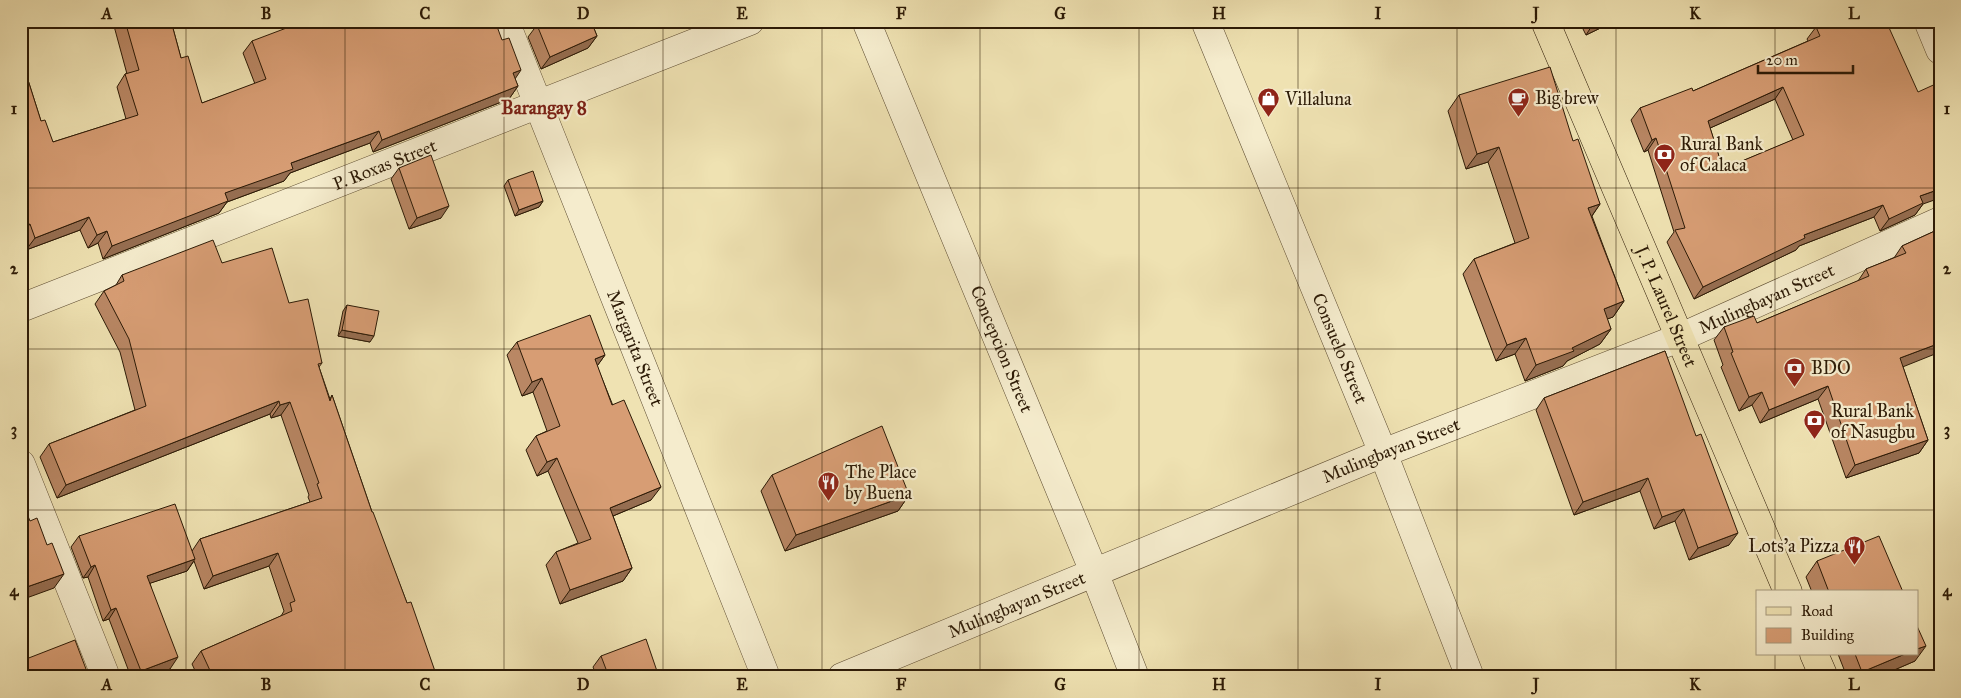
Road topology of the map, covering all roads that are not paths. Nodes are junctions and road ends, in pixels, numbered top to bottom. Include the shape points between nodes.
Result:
1 (505, 21) edge
2 (750, 21) edge
3 (866, 21) edge
4 (1205, 21) edge
5 (1546, 21) edge
6 (1928, 21) edge
7 (1940, 50) edge
8 (539, 103) junction
9 (1940, 221) edge
10 (21, 308) edge
11 (1679, 338) junction
12 (1383, 453) junction
13 (21, 464) edge
14 (1094, 572) junction
15 (1787, 590) edge
16 (1815, 656) edge
17 (106, 677) edge
18 (766, 677) edge
19 (842, 677) edge
20 (1135, 677) edge
21 (1470, 677) edge
22 (1824, 677) edge

1 - 8 street, Margarita Street
2 - 8 street, P. Roxas Street
3 - 14 street, Concepcion Street
4 - 12 street, Consuelo Street
5 - 11 main road, J. P. Laurel Street
6 - 7 street
8 - 10 street, P. Roxas Street
8 - 18 street, Margarita Street
9 - 11 street, Mulingbayan Street
11 - 12 street, Mulingbayan Street
11 - 15 main road, J. P. Laurel Street
12 - 14 street, Mulingbayan Street
12 - 21 street, Consuelo Street
13 - 17 street
14 - 19 street, Mulingbayan Street
14 - 20 street, Concepcion Street
16 - 22 main road

